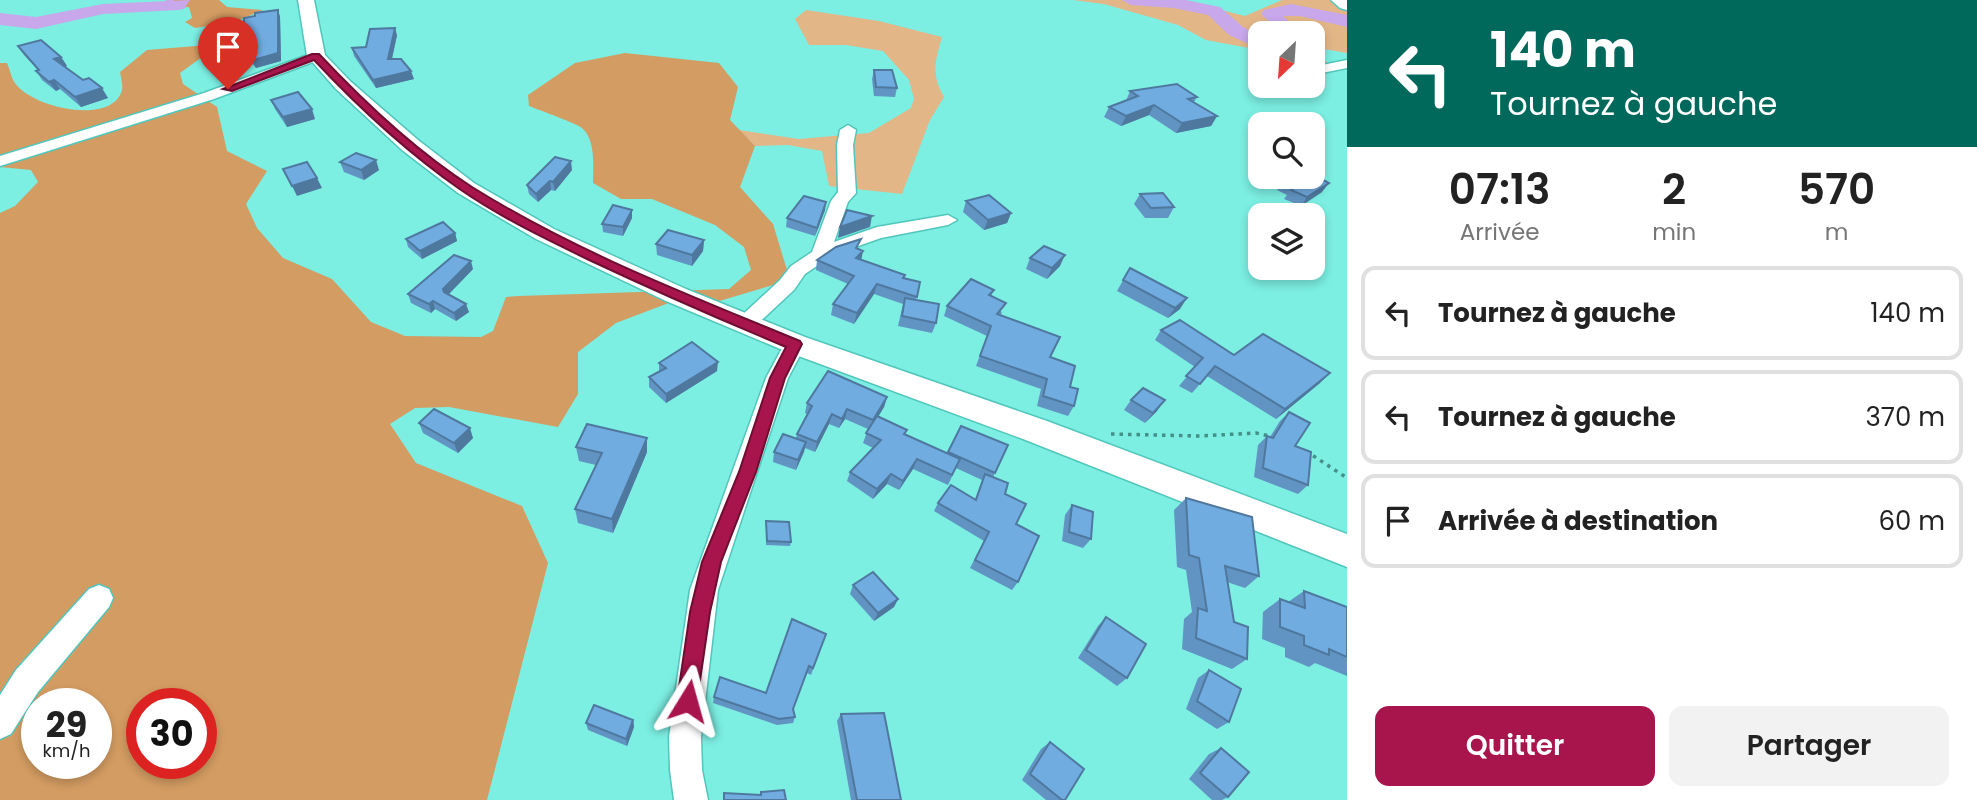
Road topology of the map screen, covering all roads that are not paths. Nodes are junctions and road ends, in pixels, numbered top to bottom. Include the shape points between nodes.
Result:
1 (306, 0) edge
2 (1341, 0) edge
3 (1347, 4) edge
4 (316, 56) junction
5 (1347, 64) edge
6 (1325, 68) edge
7 (848, 130) dead end
8 (0, 161) edge
9 (948, 220) dead end
10 (820, 254) junction
11 (746, 323) junction
12 (795, 344) junction
13 (1347, 551) edge
14 (99, 598) dead end
15 (0, 723) edge
16 (691, 800) edge

1 - 4 main road
2 - 3 highway
4 - 8 street via 209,96
4 - 11 main road via 410,145 466,188 545,233
5 - 6 street
7 - 10 street via 847,193
9 - 10 street via 877,233
10 - 11 street
11 - 12 main road
12 - 13 main road via 1035,430
12 - 16 street via 778,378 704,590 685,737
14 - 15 street via 27,681

